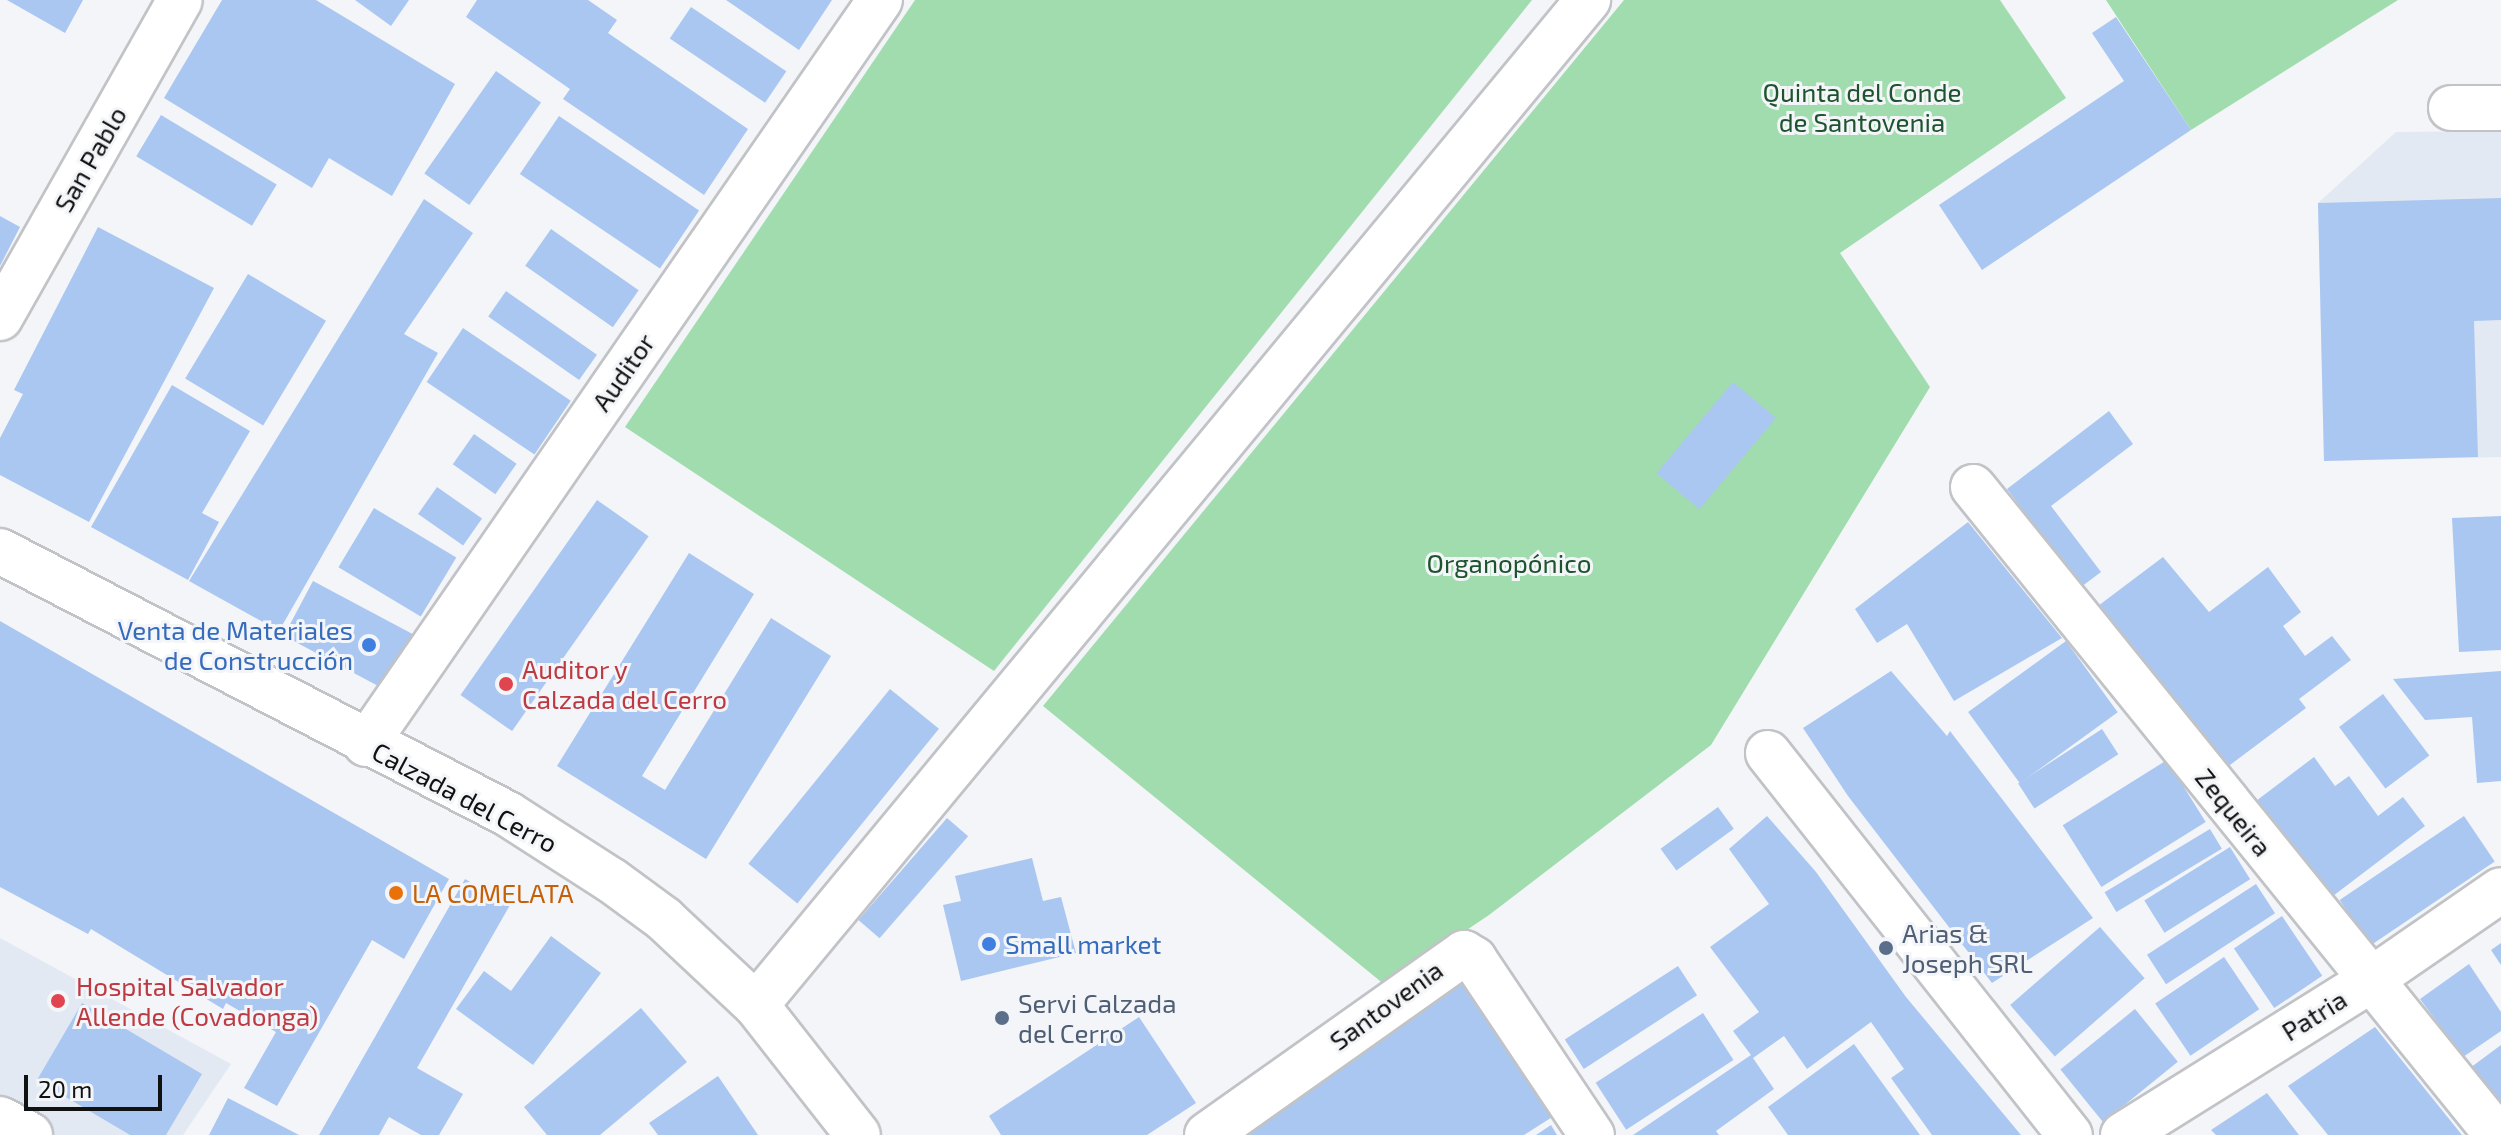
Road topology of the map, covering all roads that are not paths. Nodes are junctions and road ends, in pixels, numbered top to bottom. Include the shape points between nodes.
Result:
1 (180, 0) edge
2 (880, 0) edge
3 (1588, 0) edge
4 (2451, 108) dead end
5 (2501, 108) edge
6 (0, 318) edge
7 (1973, 487) dead end
8 (0, 551) edge
9 (366, 744) junction
10 (1768, 753) dead end
11 (2501, 890) edge
12 (2369, 981) junction
13 (756, 1005) junction
14 (0, 1119) edge
15 (30, 1135) edge
16 (858, 1135) edge
17 (1207, 1135) edge
18 (1592, 1135) edge
19 (2070, 1135) edge
20 (2123, 1135) edge
21 (2497, 1135) edge

1 - 6 street, San Pablo
2 - 9 street, Auditor
3 - 13 street
4 - 5 street
7 - 12 street, Zequeira
8 - 9 street, Calzada del Cerro
9 - 13 street, Calzada del Cerro via 508,814 611,880 664,919
10 - 19 street
11 - 12 street, Patria
12 - 20 street, Patria
12 - 21 street, Zequeira
13 - 16 street, Calzada del Cerro
14 - 15 street
17 - 18 street, Santovenia via 1464,953 1474,959

